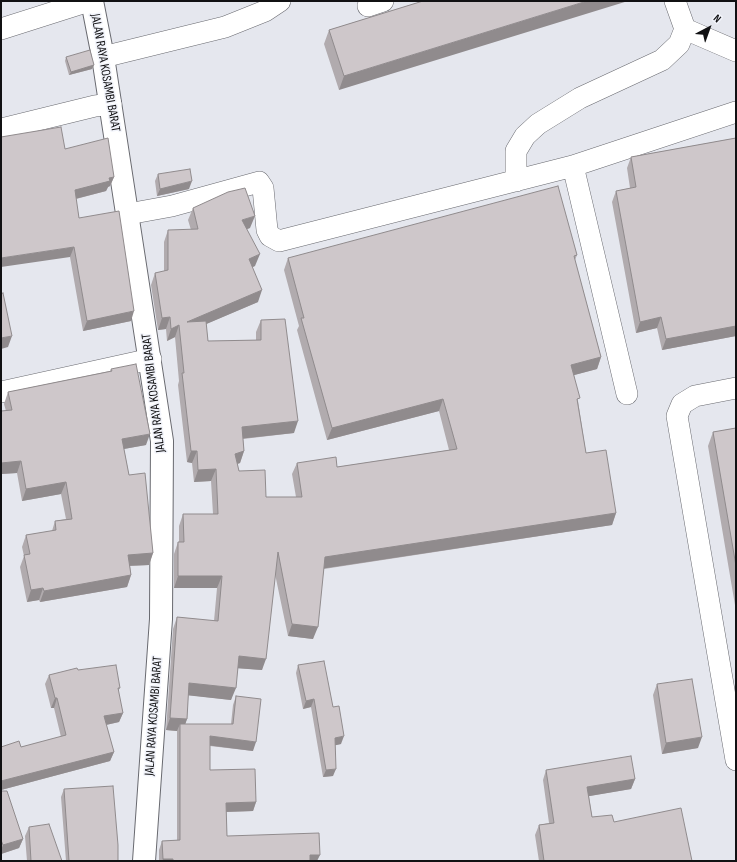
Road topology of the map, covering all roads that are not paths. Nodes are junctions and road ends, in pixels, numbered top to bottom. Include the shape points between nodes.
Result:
1 (89, 1) edge
2 (92, 1) edge
3 (280, 1) edge
4 (675, 1) edge
5 (1, 29) edge
6 (684, 29) junction
7 (736, 51) edge
8 (104, 57) junction
9 (111, 104) junction
10 (736, 112) edge
11 (1, 129) edge
12 (574, 166) junction
13 (516, 180) junction
14 (128, 214) junction
15 (151, 359) junction
16 (736, 388) edge
17 (1, 392) edge
18 (627, 394) dead end
19 (736, 760) edge
20 (144, 861) edge

1 - 5 street
2 - 8 main road, JALAN RAYA KOSAMBI BARAT
3 - 8 street via 265,11 225,27
4 - 6 street
6 - 7 street
6 - 13 street via 679,44 662,60 580,98 538,124 525,136 516,151
8 - 9 main road, JALAN RAYA KOSAMBI BARAT
9 - 11 street
9 - 14 main road, JALAN RAYA KOSAMBI BARAT
10 - 12 street
12 - 13 street
12 - 18 street
13 - 14 street via 279,241 270,236 267,230 263,188 259,182 172,206
14 - 15 main road, JALAN RAYA KOSAMBI BARAT
15 - 17 street
15 - 20 main road, JALAN RAYA KOSAMBI BARAT via 162,441 161,620
16 - 19 street via 695,396 682,404 677,416

